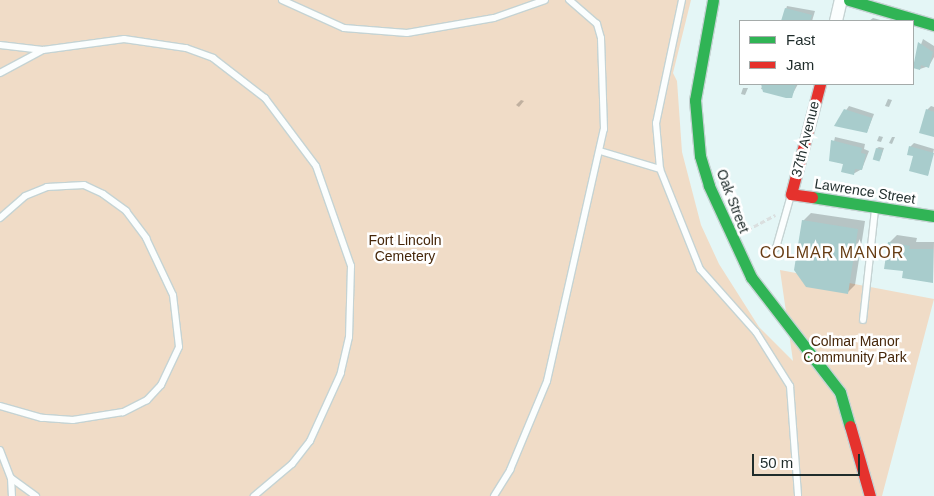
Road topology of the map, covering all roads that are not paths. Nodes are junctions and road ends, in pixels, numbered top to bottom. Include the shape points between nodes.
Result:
1 (282, 0) edge
2 (545, 0) edge
3 (569, 0) edge
4 (682, 0) edge
5 (713, 0) edge
6 (841, 0) edge
7 (849, 0) edge
8 (836, 20) edge
9 (934, 25) edge
10 (0, 45) edge
11 (43, 50) junction
12 (0, 73) edge
13 (820, 85) edge
14 (600, 151) junction
15 (660, 170) junction
16 (791, 194) junction
17 (875, 209) junction
18 (934, 216) edge
19 (0, 218) edge
20 (776, 248) dead end
21 (863, 320) dead end
22 (0, 406) edge
23 (0, 450) edge
24 (11, 478) junction
25 (12, 496) edge
26 (36, 496) edge
27 (254, 496) edge
28 (494, 496) edge
29 (798, 496) edge
30 (870, 496) edge

1 - 2 lane via 344,28 407,33 485,20
3 - 14 lane via 597,24 605,56
4 - 15 lane via 656,123
5 - 30 street, Oak Street via 695,100 700,156 709,186 751,277 840,392
6 - 8 street
7 - 9 street
10 - 11 lane
11 - 12 lane
11 - 27 lane via 124,39 186,48 213,58 265,98 316,166 351,266 349,337 341,373 310,441 292,464
13 - 16 street, 37th Avenue
14 - 15 lane
14 - 28 lane via 547,381 510,470
15 - 29 lane via 700,269 756,332 790,386
16 - 17 street, Lawrence Street
16 - 20 lane
17 - 18 street, Lawrence Street
17 - 21 lane
19 - 22 lane via 25,196 47,187 84,185 103,194 126,211 146,238 173,295 179,346 161,386 147,400 123,412 73,420 42,418
23 - 24 lane
24 - 25 lane
24 - 26 lane

